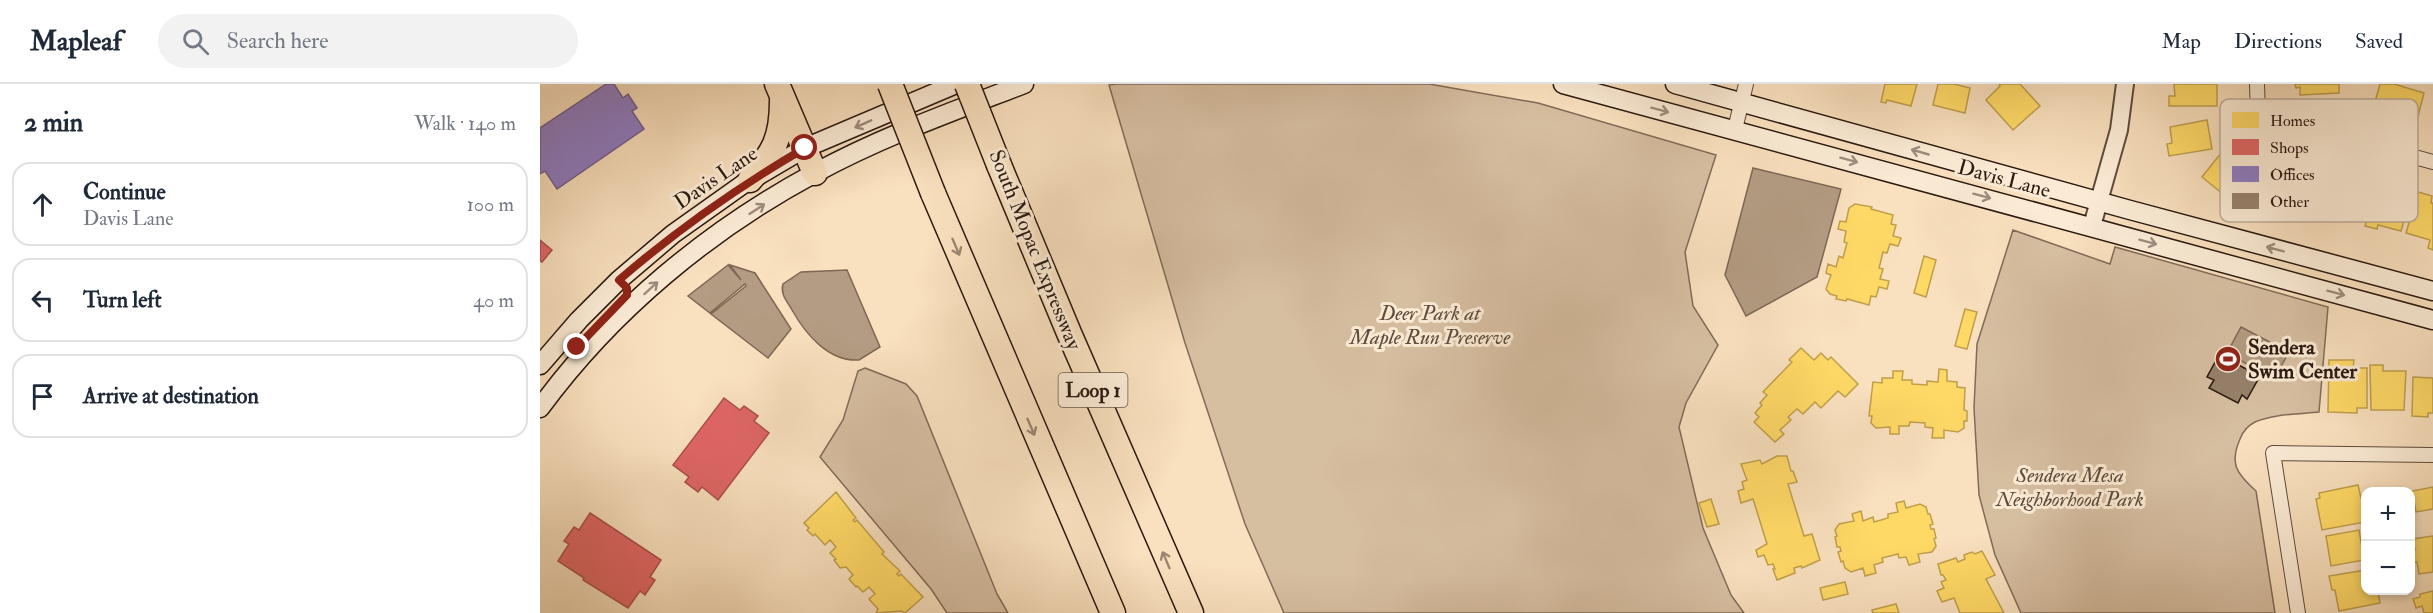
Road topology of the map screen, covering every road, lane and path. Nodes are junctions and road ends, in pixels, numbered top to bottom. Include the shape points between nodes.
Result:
1 (890, 84) edge
2 (956, 84) edge
3 (968, 84) edge
4 (1024, 84) edge
5 (1563, 84) edge
6 (1675, 84) edge
7 (1746, 84) edge
8 (2125, 84) edge
9 (2257, 84) edge
10 (779, 90) edge
11 (2258, 99) edge
12 (1742, 102) junction
13 (1735, 129) junction
14 (805, 148) junction
15 (2418, 158) edge
16 (2433, 162) edge
17 (815, 173) junction
18 (750, 180) junction
19 (2098, 201) junction
20 (2092, 226) junction
21 (619, 280) junction
22 (2433, 291) edge
23 (2433, 320) edge
24 (540, 365) edge
25 (554, 389) junction
26 (540, 408) edge
27 (2433, 455) edge
28 (1113, 613) edge
29 (1191, 613) edge
30 (2298, 613) edge

1 -> 28 highway, bridge
2 -> 14 main road, Davis Lane
29 -> 3 highway, South Mopac Expressway / Loop 1, bridge via 1069,333
4 - 17 main road via 945,114
5 -> 13 main road, Davis Lane
6 - 12 main road, Davis Lane
7 - 12 street
8 - 19 street via 2119,130
9 - 11 street
10 - 14 highway
10 - 18 highway via 782,124 778,141
12 - 13 street
19 -> 12 main road, Davis Lane
13 -> 20 main road, Davis Lane
14 - 17 highway
14 - 18 main road, Davis Lane
15 - 16 street
25 -> 17 main road via 627,309 675,266
18 - 21 main road, Davis Lane via 673,234
19 - 20 street
22 -> 19 main road, Davis Lane
20 -> 23 main road, Davis Lane
21 - 24 main road, Davis Lane
21 - 25 main road via 627,288 627,295 577,347
25 - 26 main road
27 - 30 street via 2273,453

